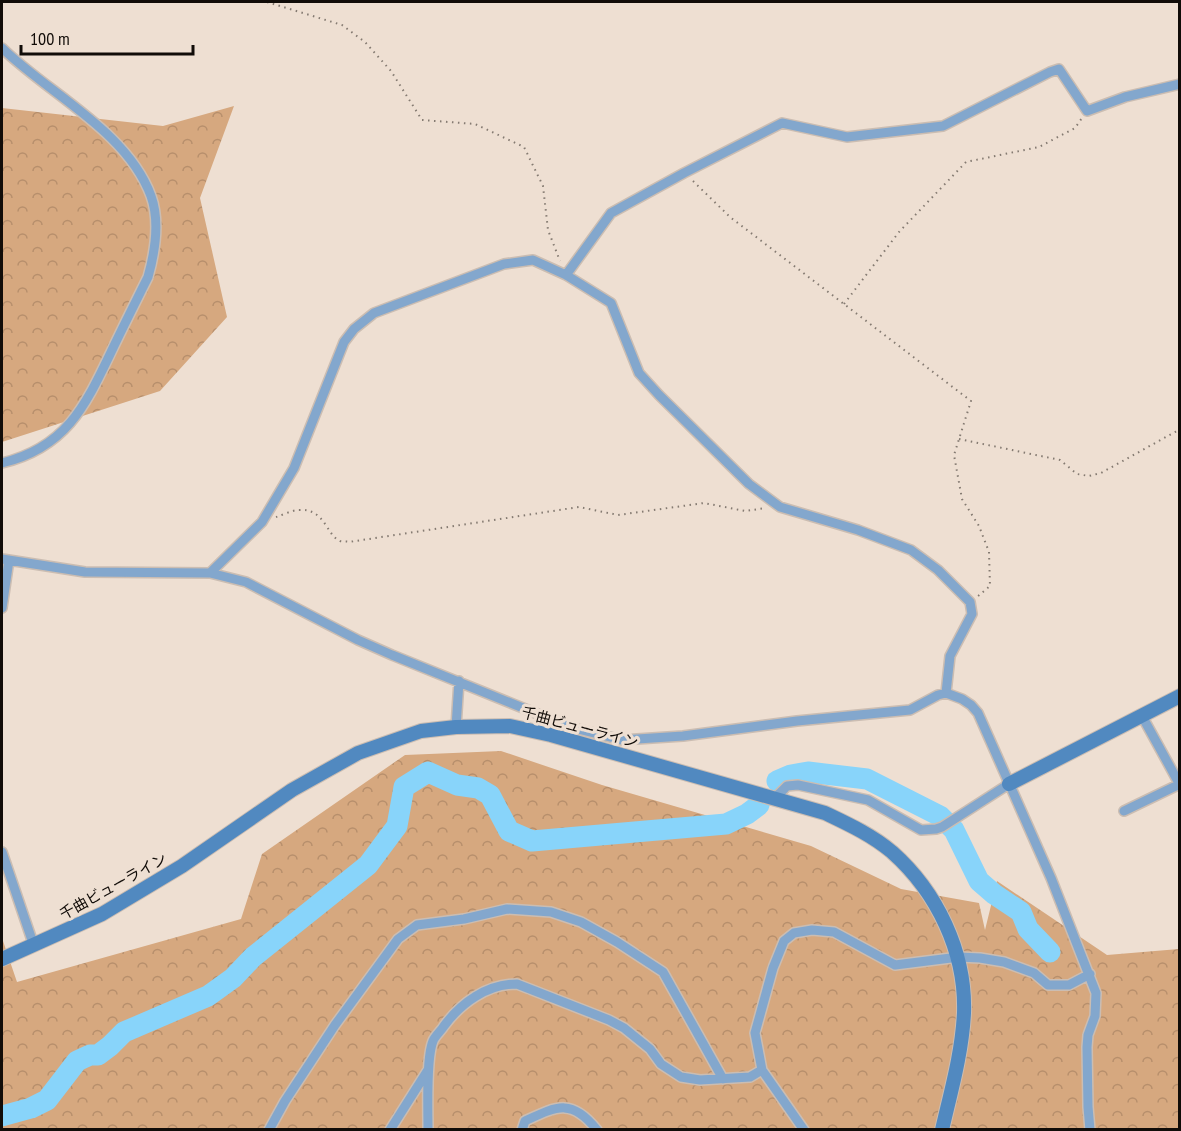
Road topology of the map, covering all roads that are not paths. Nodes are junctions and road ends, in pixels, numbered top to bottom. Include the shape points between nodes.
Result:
1 (2, 48) edge
2 (1179, 84) edge
3 (566, 275) junction
4 (2, 463) edge
5 (5, 559) edge
6 (210, 573) junction
7 (2, 608) edge
8 (459, 681) junction
9 (946, 693) junction
10 (1179, 696) edge
11 (1142, 716) junction
12 (456, 727) junction
13 (1009, 784) junction
14 (1179, 784) edge
15 (774, 799) junction
16 (1124, 812) dead end
17 (2, 852) edge
18 (34, 946) junction
19 (958, 957) junction
20 (2, 959) edge
21 (1090, 974) junction
22 (429, 1068) junction
23 (762, 1070) junction
24 (723, 1079) junction
25 (269, 1130) edge
26 (390, 1130) edge
27 (428, 1130) edge
28 (522, 1130) edge
29 (597, 1130) edge
30 (804, 1130) edge
31 (942, 1130) edge
32 (1090, 1130) edge

1 - 4 street via 123,152 151,196 155,216 148,277 90,395 56,438
2 - 3 street via 1087,111 1059,69 943,126 847,137 782,123 611,213
3 - 6 street via 533,260 504,264 374,313 354,328 344,342 294,468 262,522
3 - 9 street via 611,303 639,373 749,484 780,507 911,550 970,602 972,614 950,656
5 - 6 street via 85,572
5 - 7 street
6 - 8 street via 246,582 358,640
8 - 9 street via 570,727 622,740 910,710
8 - 12 street
9 - 13 street via 962,699 978,713
10 - 11 street
11 - 13 street
11 - 14 street
12 - 15 street, 千曲ビューライン via 510,726 551,735
12 - 18 street, 千曲ビューライン via 421,731 331,767 182,866 102,914
13 - 15 street via 942,826 921,830 868,800 798,785 788,786
13 - 21 street
14 - 16 street
15 - 19 street, 千曲ビューライン via 852,825 891,852 939,910
17 - 18 street
18 - 20 street, 千曲ビューライン
19 - 21 street via 1004,962 1034,973 1048,985 1069,985
19 - 23 street via 895,965 834,932 794,933 784,941 773,968 755,1033
19 - 31 street, 千曲ビューライン via 964,1011 960,1051
21 - 32 street via 1096,993 1095,1016 1088,1035
22 - 24 street via 433,1042 455,1011 501,984 517,984 609,1020 681,1077
22 - 26 street
22 - 27 street
23 - 24 street via 750,1077
23 - 30 street
24 - 25 street via 663,972 581,922 551,912 507,909 417,926 398,939 335,1025
28 - 29 street via 525,1121 550,1109 571,1107 588,1118

